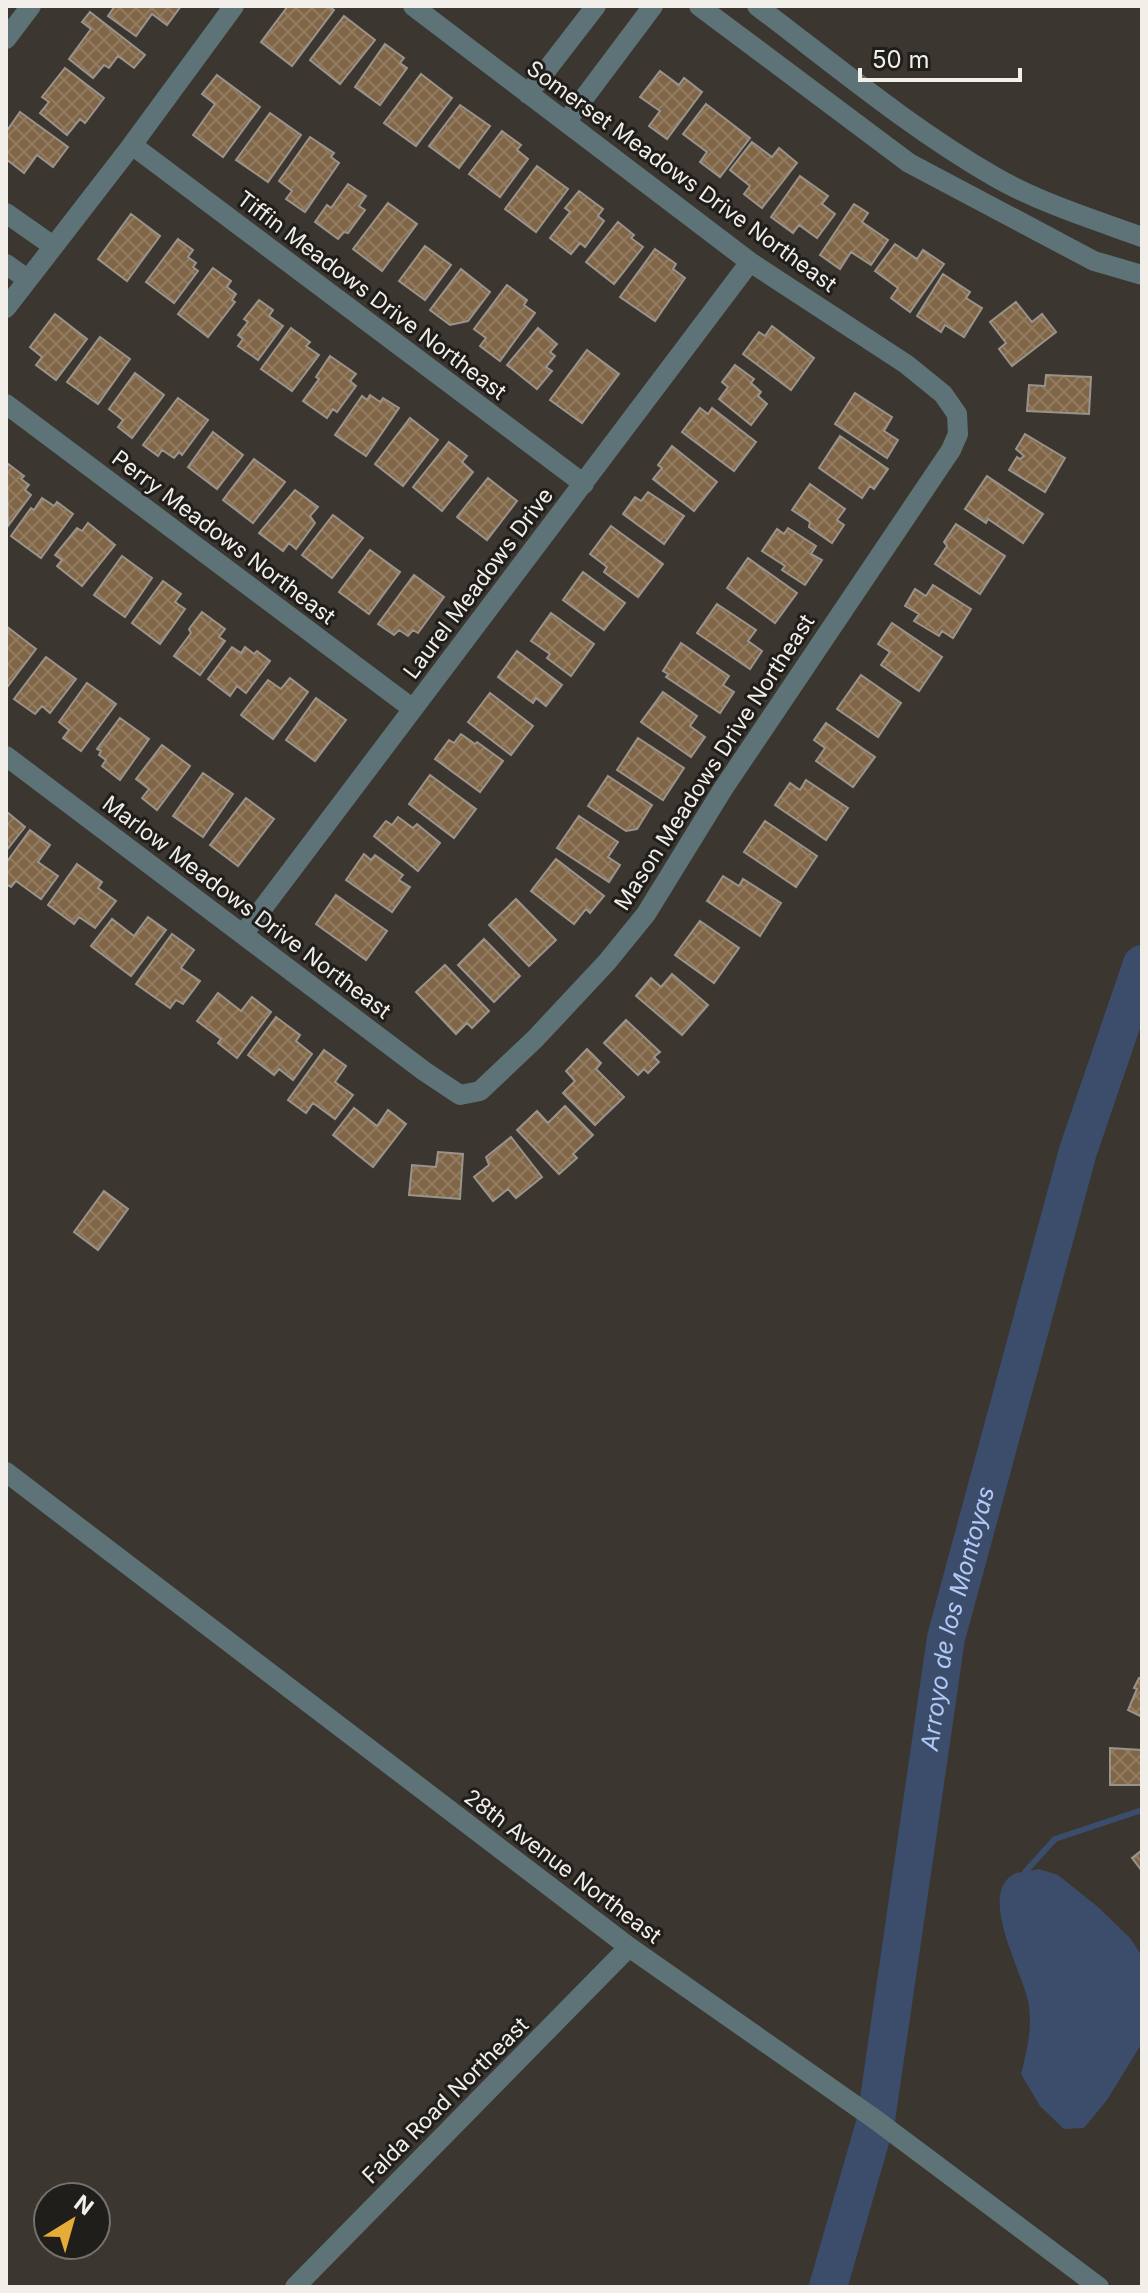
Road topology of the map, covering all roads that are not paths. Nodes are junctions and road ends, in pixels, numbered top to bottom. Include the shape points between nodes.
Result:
1 (31, 6) edge
2 (234, 6) edge
3 (413, 6) edge
4 (596, 6) edge
5 (653, 6) edge
6 (699, 6) edge
7 (757, 6) edge
8 (6, 39) edge
9 (528, 94) junction
10 (566, 122) junction
11 (132, 145) junction
12 (6, 213) edge
13 (1142, 237) edge
14 (53, 246) junction
15 (750, 262) junction
16 (6, 264) edge
17 (1142, 275) edge
18 (27, 279) junction
19 (6, 308) edge
20 (6, 404) edge
21 (957, 414) joint
22 (584, 484) junction
23 (413, 709) junction
24 (6, 756) edge
25 (244, 933) junction
26 (460, 1095) joint
27 (6, 1472) edge
28 (629, 1947) junction
29 (295, 2287) edge
30 (1099, 2287) edge

1 - 8 street
2 - 11 street
3 - 9 street, Somerset Meadows Drive Northeast
4 - 9 street
5 - 10 street
6 - 17 street via 909,163 1094,261
7 - 13 street via 927,135 998,179
9 - 10 street, Somerset Meadows Drive Northeast
10 - 15 street, Somerset Meadows Drive Northeast
11 - 14 street
11 - 22 street, Tiffin Meadows Drive Northeast
12 - 14 street
14 - 18 street
15 - 21 street, Somerset Meadows Drive Northeast via 906,364 943,394
15 - 22 street, Laurel Meadows Drive
16 - 18 street
18 - 19 street
20 - 23 street, Perry Meadows Northeast
21 - 26 street, Mason Meadows Drive Northeast via 958,434 951,450 723,789 646,914 535,1039 480,1091
22 - 23 street, Laurel Meadows Drive
23 - 25 street, Laurel Meadows Drive
24 - 25 street, Marlow Meadows Drive Northeast
25 - 26 street, Marlow Meadows Drive Northeast
27 - 28 street, 28th Avenue Northeast
28 - 29 street, Falda Road Northeast
28 - 30 street, 28th Avenue Northeast via 876,2120

